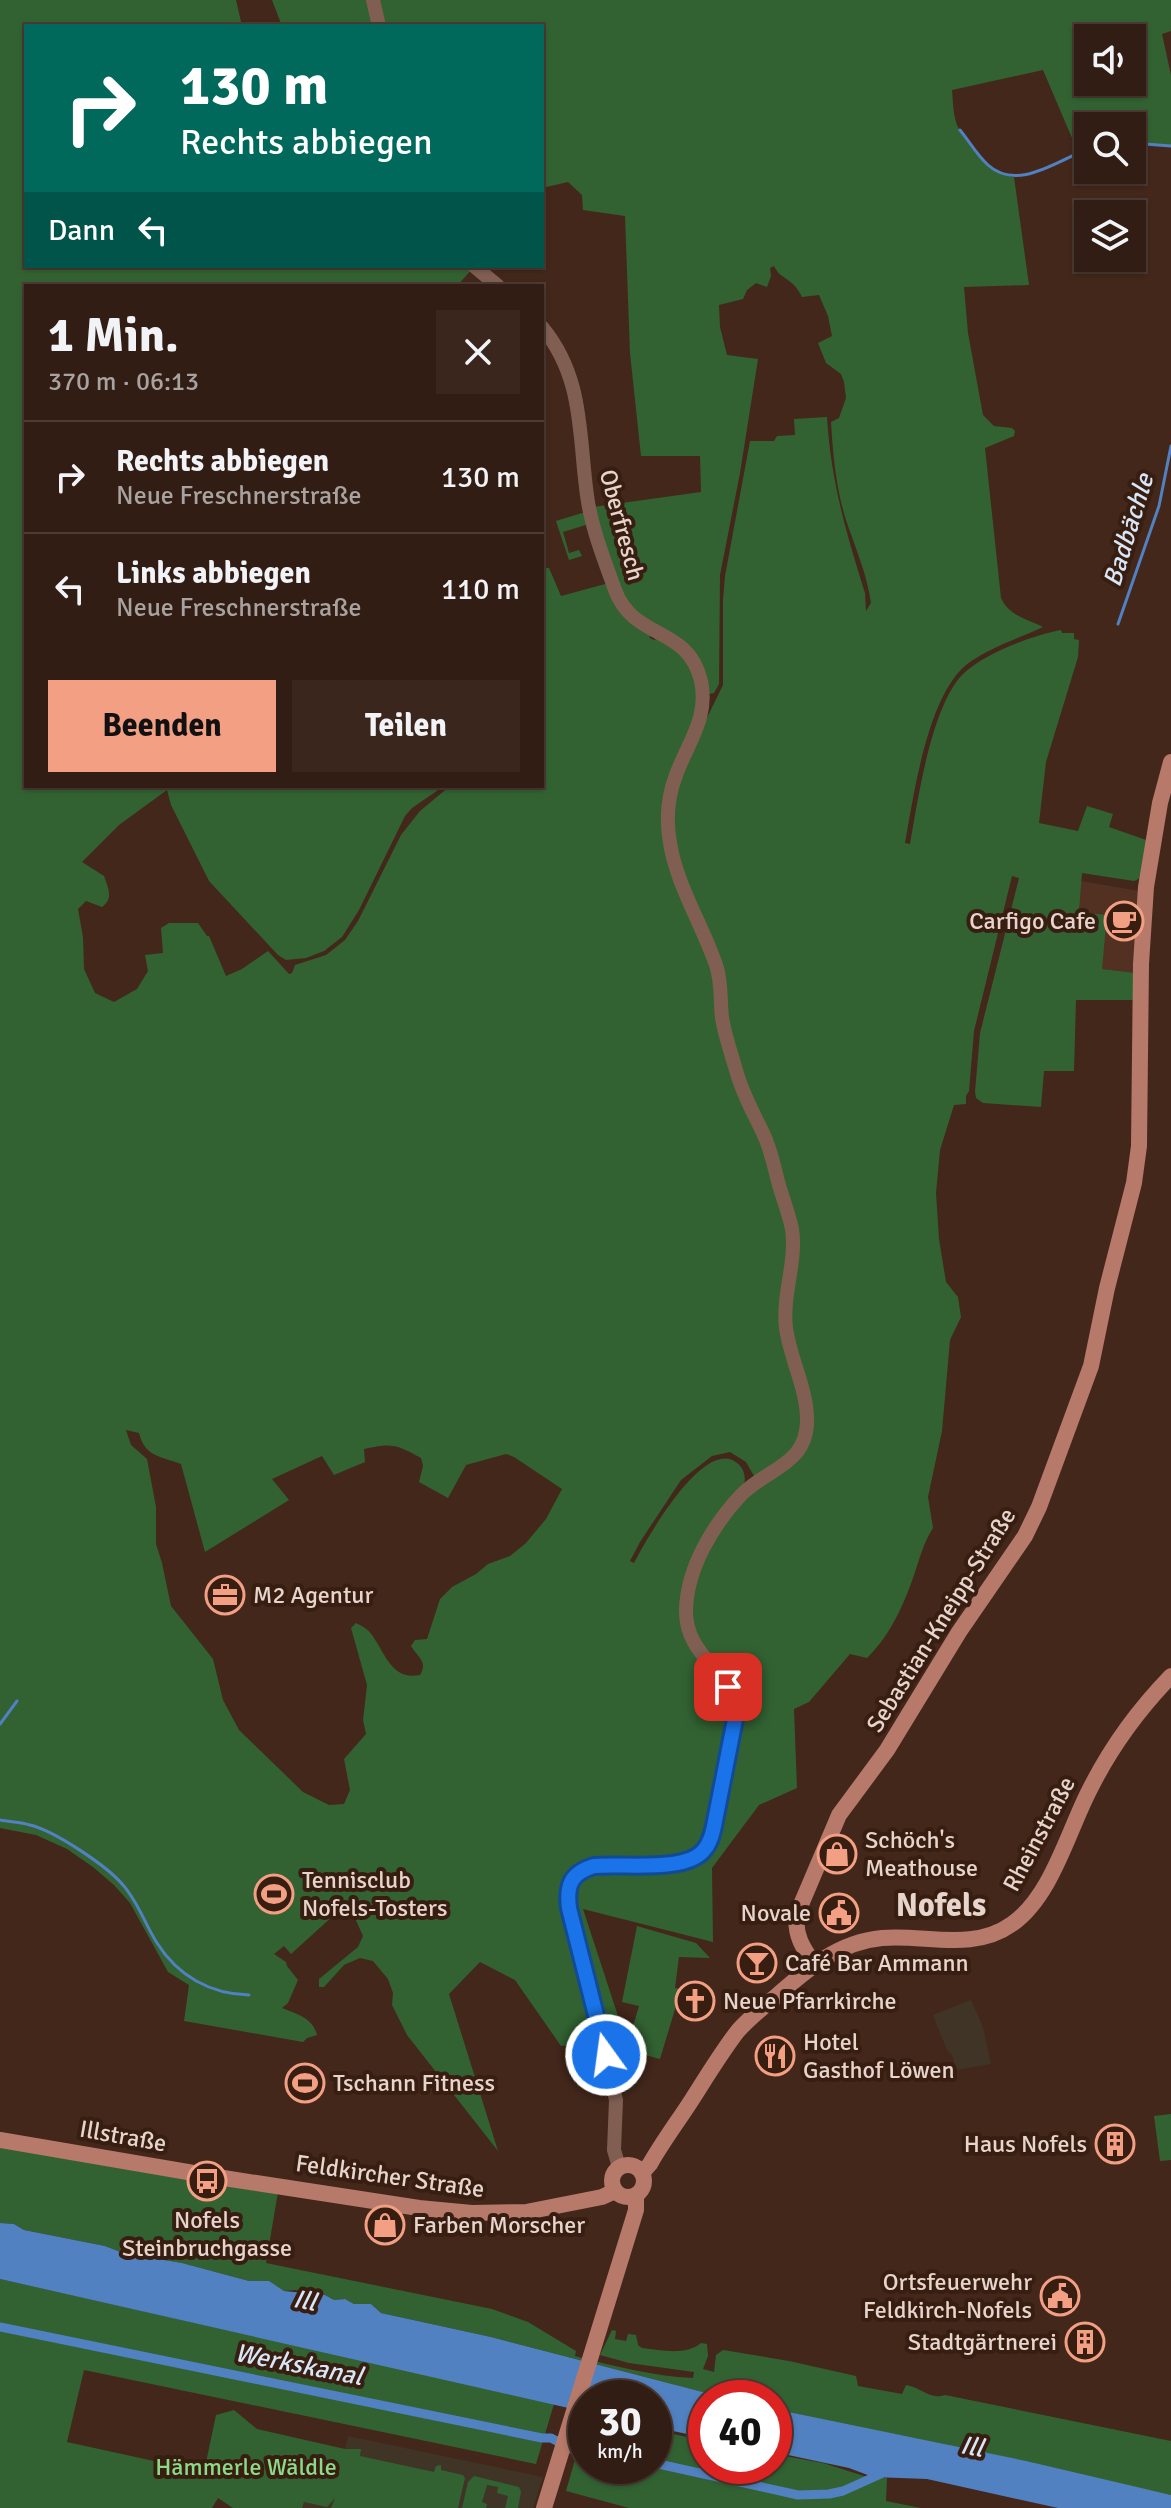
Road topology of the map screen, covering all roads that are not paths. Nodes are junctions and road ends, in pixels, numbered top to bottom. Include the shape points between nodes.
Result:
1 (373, 0) edge
2 (379, 24) edge
3 (476, 268) edge
4 (496, 284) edge
5 (544, 330) edge
6 (1171, 762) edge
7 (1171, 1676) edge
8 (814, 1964) junction
9 (0, 2140) edge
10 (237, 2179) joint
11 (626, 2182) junction
12 (544, 2508) edge

1 - 2 street
3 - 4 street
5 - 11 street, Oberfresch via 567,370 579,410 589,507 616,594 633,619 676,641 697,670 704,703 671,793 670,843 716,965 736,1073 765,1136 792,1227 784,1303 807,1427 786,1465 753,1483 728,1510 706,1545 687,1595 692,1641 728,1687 736,1711 708,1845 689,1861 583,1869 569,1882 616,2100 614,2150
6 - 8 main road, Sebastian-Kneipp-Straße via 1146,887 1134,1183 1091,1366 1025,1536 839,1815 795,1925
7 - 8 main road, Rheinstraße via 1116,1743 1047,1882 1012,1924 962,1941 863,1941
8 - 11 main road, Rheinstraße via 739,2030 662,2145
9 - 10 main road, Illstraße
10 - 11 main road, Feldkircher Straße via 472,2213 526,2212
11 - 12 main road via 632,2221

